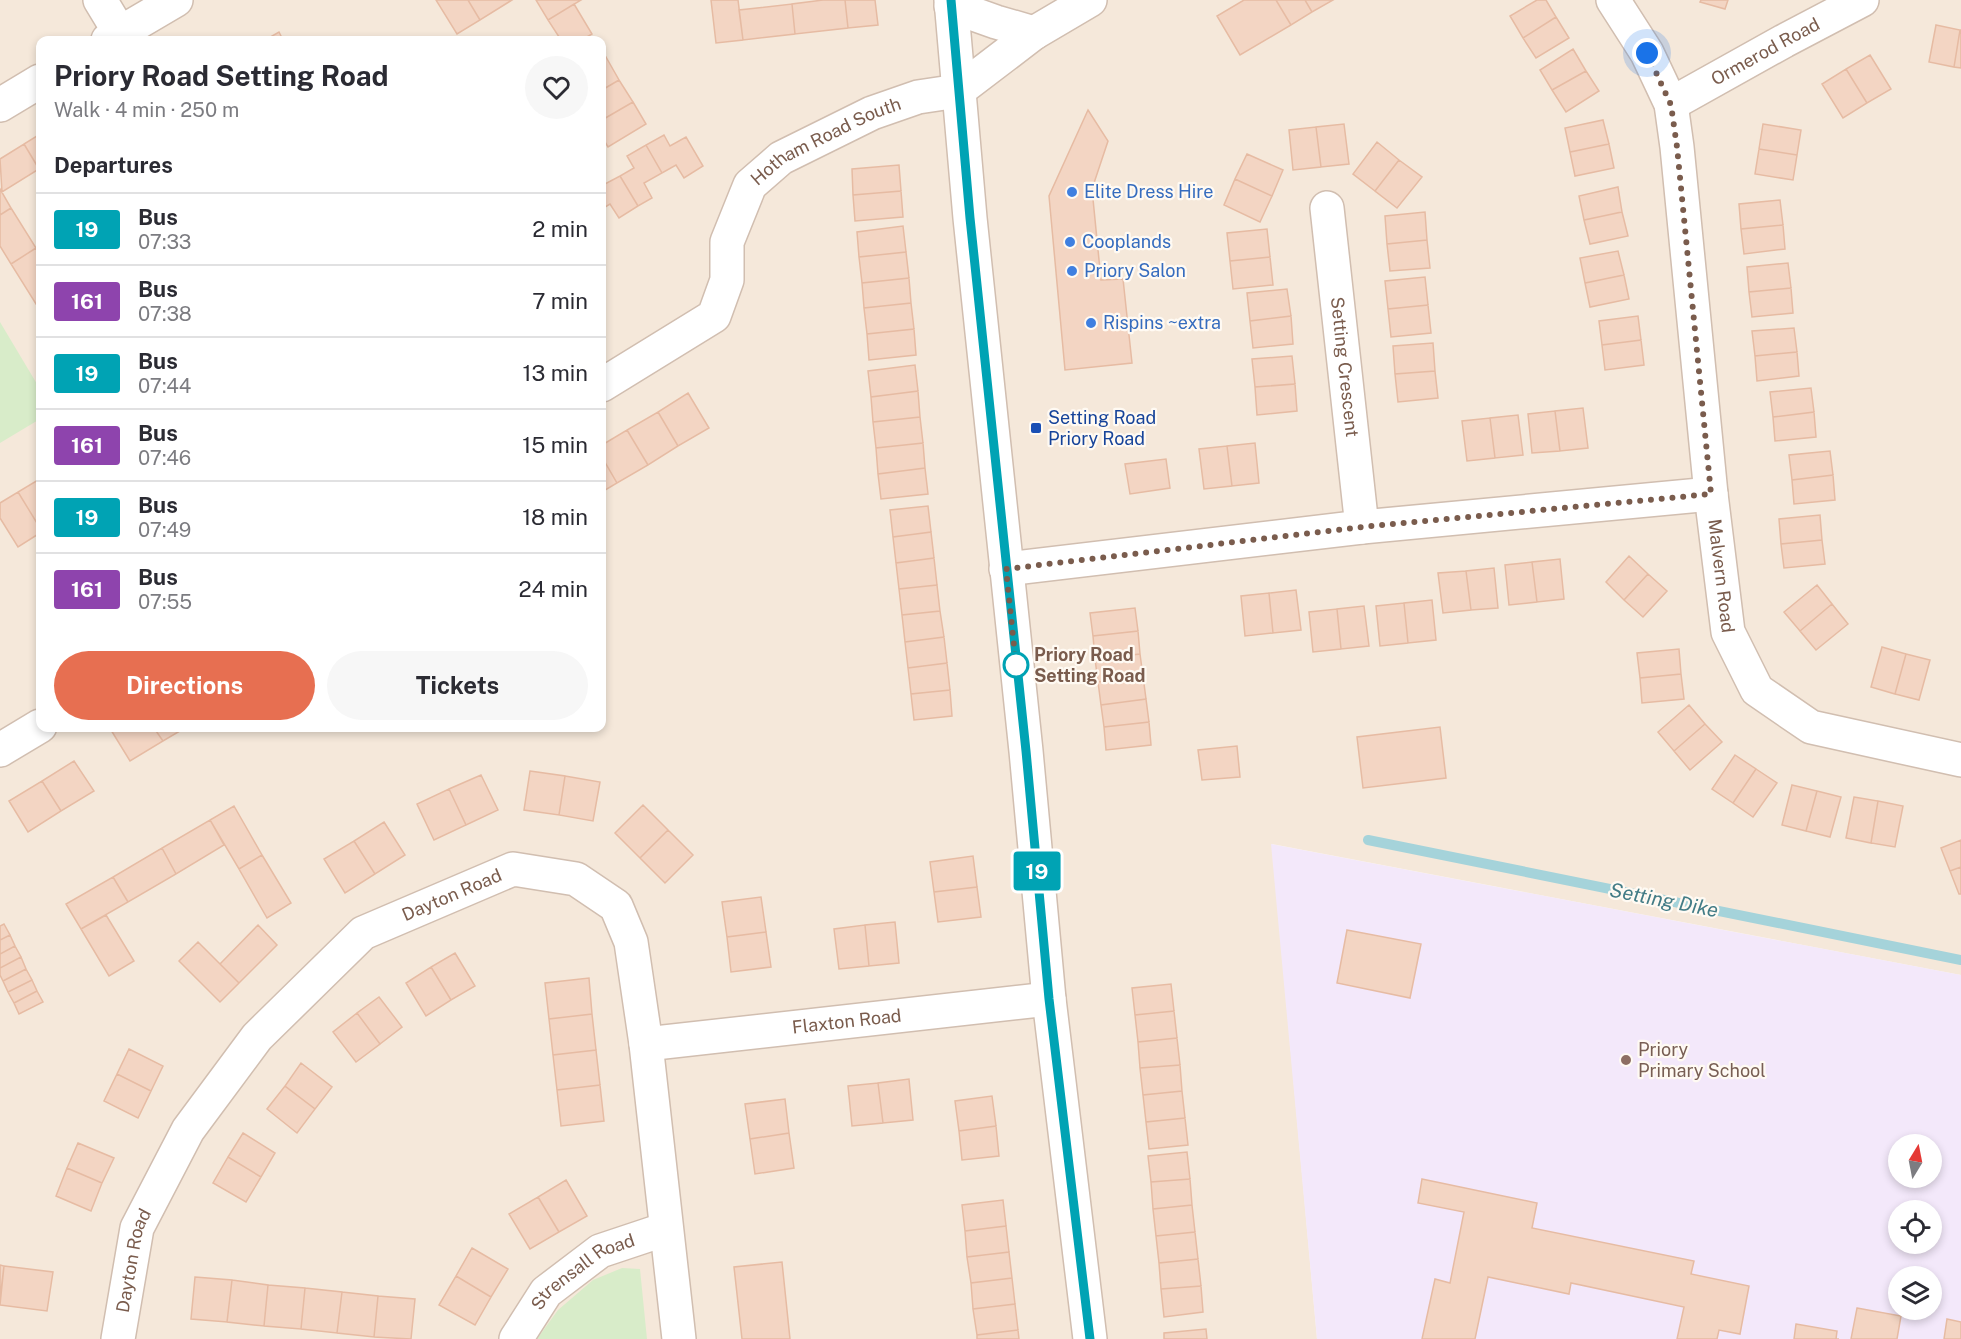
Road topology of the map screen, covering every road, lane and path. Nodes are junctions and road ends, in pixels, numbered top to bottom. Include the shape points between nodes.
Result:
1 (100, 0) edge
2 (176, 0) edge
3 (1090, 0) edge
4 (1613, 0) edge
5 (1862, 0) edge
6 (951, 3) edge
7 (1034, 33) junction
8 (114, 36) edge
9 (116, 36) edge
10 (36, 83) edge
11 (958, 91) junction
12 (0, 105) edge
13 (1671, 105) junction
14 (1327, 208) dead end
15 (606, 383) edge
16 (1711, 494) junction
17 (1362, 527) junction
18 (1006, 569) junction
19 (36, 728) edge
20 (0, 750) edge
21 (1961, 760) edge
22 (1049, 999) junction
23 (646, 1044) junction
24 (666, 1229) junction
25 (118, 1339) edge
26 (516, 1339) edge
27 (679, 1339) edge
28 (1090, 1339) edge

1 - 8 street
2 - 9 street
3 - 7 street
4 - 13 street, Malvern Road via 1647,53
5 - 13 street, Ormerod Road
6 - 7 street
6 - 11 street
7 - 11 street
10 - 12 street
11 - 15 street, Hotham Road South via 918,97 872,113 781,158 750,185 727,242 727,280 714,316
11 - 18 street
13 - 16 street, Malvern Road
14 - 17 street, Setting Crescent
16 - 17 street
16 - 21 street, Malvern Road via 1728,632 1756,690 1811,727
17 - 18 street
18 - 22 street
19 - 20 street
22 - 23 street, Flaxton Road
22 - 28 street
23 - 24 street, Dayton Road
23 - 25 street, Dayton Road via 631,942 616,906 576,879 513,869 363,933 257,1037 188,1130 137,1228
24 - 26 street, Strensall Road via 600,1251 546,1292
24 - 27 street, Dayton Road

